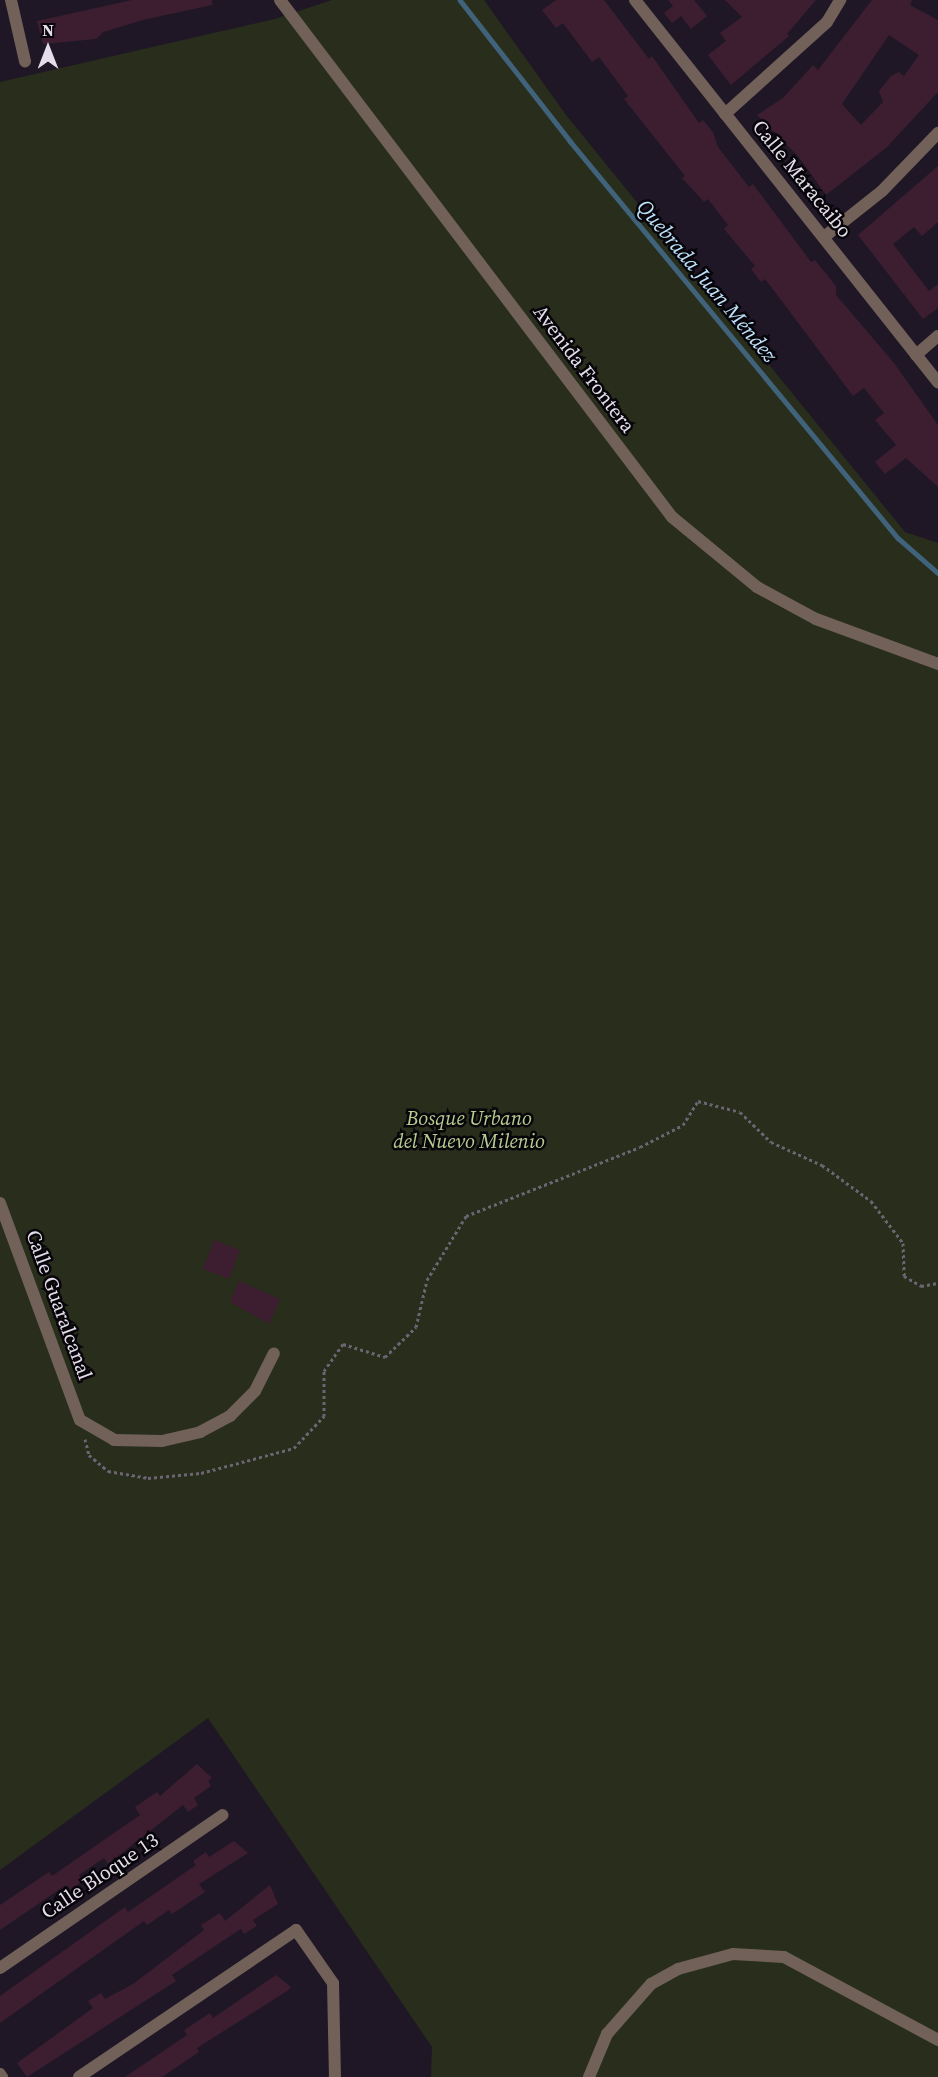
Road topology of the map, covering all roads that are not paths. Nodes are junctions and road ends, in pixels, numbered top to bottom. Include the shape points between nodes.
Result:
1 (9, 0) edge
2 (280, 0) edge
3 (635, 0) edge
4 (840, 0) edge
5 (0, 2) edge
6 (25, 61) dead end
7 (725, 114) junction
8 (938, 134) edge
9 (824, 237) junction
10 (938, 336) edge
11 (916, 355) junction
12 (938, 382) edge
13 (938, 664) edge
14 (0, 1203) edge
15 (274, 1353) dead end
16 (223, 1815) dead end
17 (0, 1968) edge
18 (938, 2040) edge
19 (79, 2077) edge
20 (335, 2077) edge
21 (589, 2077) edge

1 - 5 street
1 - 6 street
2 - 13 street, Avenida Frontera via 672,517 757,586 796,608
3 - 7 street, Calle Maracaibo
4 - 7 street via 827,22
7 - 9 street, Calle Maracaibo
8 - 9 street via 882,191
9 - 11 street, Calle Maracaibo
10 - 11 street
11 - 12 street, Calle Maracaibo
14 - 15 street, Calle Guaralcanal via 80,1420 114,1440 162,1441 200,1432 230,1416 255,1391
16 - 17 street, Calle Bloque 13
18 - 21 street via 784,1957 733,1954 678,1969 651,1984 607,2034
19 - 20 street via 296,1930 333,1983

